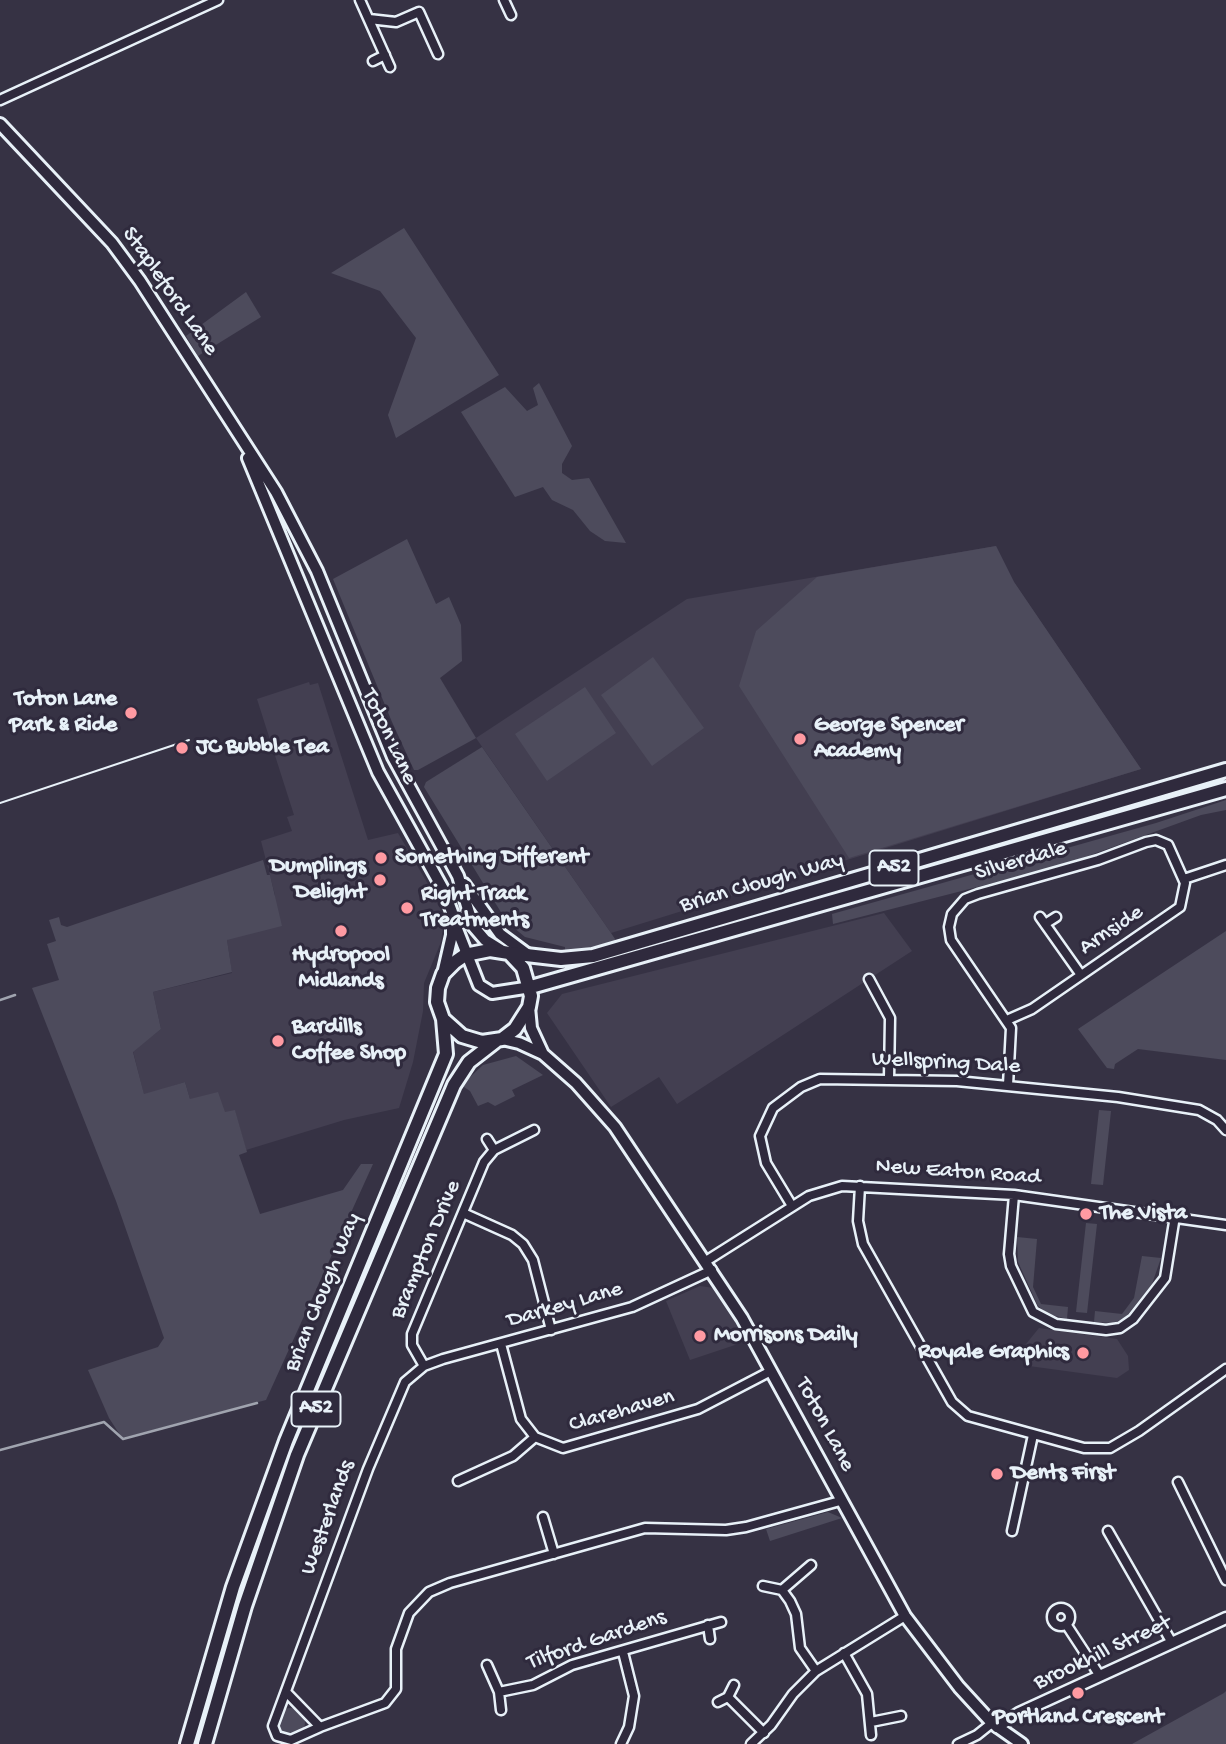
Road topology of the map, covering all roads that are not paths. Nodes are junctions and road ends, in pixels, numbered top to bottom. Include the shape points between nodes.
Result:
1 (218, 0) edge
2 (360, 0) edge
3 (504, 0) edge
4 (511, 15) dead end
5 (369, 19) junction
6 (438, 54) dead end
7 (385, 55) junction
8 (373, 61) dead end
9 (390, 67) dead end
10 (0, 100) edge
11 (0, 124) edge
12 (235, 430) junction
13 (289, 516) joint
14 (271, 518) joint
15 (1226, 771) edge
16 (1226, 789) edge
17 (1226, 865) edge
18 (458, 876) junction
19 (1184, 879) junction
20 (452, 912) junction
21 (1056, 917) dead end
22 (506, 952) junction
23 (466, 955) junction
24 (532, 956) junction
25 (443, 974) junction
26 (1081, 975) junction
27 (869, 979) dead end
28 (531, 988) junction
29 (529, 1007) junction
30 (443, 1019) junction
31 (1007, 1020) junction
32 (499, 1040) junction
33 (543, 1054) junction
34 (889, 1079) junction
35 (1008, 1085) junction
36 (534, 1130) dead end
37 (1226, 1130) edge
38 (487, 1139) dead end
39 (494, 1150) junction
40 (860, 1186) junction
41 (1014, 1195) junction
42 (792, 1206) junction
43 (463, 1213) junction
44 (1175, 1216) junction
45 (1226, 1225) edge
46 (709, 1266) junction
47 (551, 1330) junction
48 (501, 1344) junction
49 (424, 1366) junction
50 (1226, 1369) edge
51 (771, 1371) junction
52 (1033, 1435) junction
53 (535, 1437) junction
54 (458, 1481) dead end
55 (1178, 1482) dead end
56 (840, 1501) junction
57 (543, 1517) dead end
58 (1012, 1531) dead end
59 (1108, 1531) dead end
60 (554, 1554) junction
61 (811, 1565) dead end
62 (1226, 1580) edge
63 (763, 1587) dead end
64 (782, 1590) junction
65 (905, 1616) junction
66 (1226, 1618) edge
67 (721, 1622) dead end
68 (1066, 1624) dead end
69 (708, 1625) junction
70 (709, 1639) dead end
71 (1172, 1643) junction
72 (623, 1652) junction
73 (844, 1653) junction
74 (487, 1665) dead end
75 (816, 1671) junction
76 (1100, 1676) junction
77 (734, 1685) dead end
78 (499, 1692) junction
79 (287, 1693) junction
80 (728, 1697) junction
81 (718, 1702) dead end
82 (501, 1710) dead end
83 (901, 1717) dead end
84 (871, 1722) junction
85 (995, 1725) junction
86 (320, 1727) junction
87 (764, 1733) junction
88 (871, 1735) dead end
89 (187, 1744) edge
90 (205, 1744) edge
91 (621, 1744) edge
92 (751, 1744) edge
93 (958, 1744) edge
94 (1022, 1744) edge

1 - 10 street
2 - 5 street
3 - 4 street
5 - 6 street via 396,22 419,12
5 - 7 street
7 - 8 street
7 - 9 street
11 - 12 main road, Stapleford Lane via 125,260
12 - 13 main road, Stapleford Lane
12 - 14 main road, Stapleford Lane
13 - 18 main road, Toton Lane via 321,580 393,757
14 - 20 main road, Toton Lane via 378,772
15 - 24 highway, Brian Clough Way / A52 via 593,956
16 - 28 highway, Brian Clough Way / A52
17 - 19 street
18 - 22 main road, Toton Lane via 474,926 485,940
18 - 24 main road via 500,934
19 - 26 street, Arnside via 1184,900 1177,911
19 - 31 street, Silverdale via 1168,845 1156,840 978,894 956,909 948,927 951,940
20 - 23 main road
20 - 25 main road, Toton Lane
21 - 26 street via 1042,921
22 - 23 highway, Brian Clough Way
22 - 24 highway, Brian Clough Way / A52
22 - 28 highway via 523,968
23 - 25 highway
23 - 28 main road via 474,978 485,990 500,993
25 - 30 highway, Brian Clough Way via 438,1002
26 - 31 street, Arnside via 1032,1009
27 - 34 street via 890,1018
28 - 29 highway
29 - 32 highway, Brian Clough Way via 515,1029
29 - 33 main road, Toton Lane via 531,1028
30 - 32 highway via 470,1040
30 - 89 highway, Brian Clough Way / A52 via 446,1054 286,1441 233,1587
31 - 35 street, Silverdale via 1013,1035
32 - 33 main road, Toton Lane
32 - 90 highway, Brian Clough Way / A52 via 470,1062 454,1085 308,1429 245,1606
33 - 46 main road, Toton Lane via 615,1127
34 - 35 street, Wellspring Dale
34 - 42 street, Wellspring Dale via 820,1079 773,1108 760,1136 762,1155
35 - 37 street, Wellspring Dale via 1188,1108 1209,1115
36 - 39 street
38 - 39 street
39 - 43 street, Brampton Drive via 484,1162
40 - 41 street, New Eaton Road
40 - 42 street, New Eaton Road via 826,1189
40 - 52 street via 858,1221 863,1244 952,1402 978,1420
41 - 44 street, New Eaton Road
41 - 44 street via 1011,1266 1033,1312 1056,1324 1106,1330 1121,1328 1133,1319 1165,1278
42 - 46 street, New Eaton Road
43 - 47 street via 523,1244 533,1260
43 - 49 street, Brampton Drive via 412,1334 412,1345
44 - 45 street, New Eaton Road
46 - 47 street, Darkey Lane via 641,1304
46 - 51 main road, Toton Lane
47 - 48 street, Darkey Lane
48 - 49 street, Darkey Lane
48 - 53 street via 518,1410
49 - 79 street, Westerlands via 405,1382 395,1400
50 - 52 street via 1118,1445 1084,1448
51 - 53 street, Clarehaven via 698,1409 576,1447 551,1446
51 - 56 main road, Toton Lane
52 - 58 street
53 - 54 street via 513,1456
55 - 62 street
56 - 60 street, Westerlands via 746,1527 645,1528
56 - 65 main road, Toton Lane
57 - 60 street
59 - 71 street
60 - 86 street, Westerlands via 429,1592 415,1604 401,1628 396,1689 391,1698
61 - 64 street
63 - 64 street
64 - 75 street via 794,1607 800,1648
65 - 73 street
65 - 85 main road, Toton Lane
66 - 71 street, Brookhill Street
67 - 69 street, Tilford Gardens
68 - 76 street
69 - 70 street
69 - 72 street, Tilford Gardens
71 - 76 street, Brookhill Street
72 - 78 street, Tilford Gardens via 572,1665 533,1685
72 - 91 street via 635,1696
73 - 75 street
73 - 84 street via 867,1694
74 - 78 street
75 - 87 street
76 - 85 street, Brookhill Street
77 - 80 street
78 - 82 street
79 - 86 street
79 - 86 street, Westerlands via 274,1719 274,1733 291,1740
80 - 81 street
80 - 87 street
83 - 84 street
84 - 88 street
85 - 93 street
85 - 94 main road, Toton Lane
87 - 92 street

